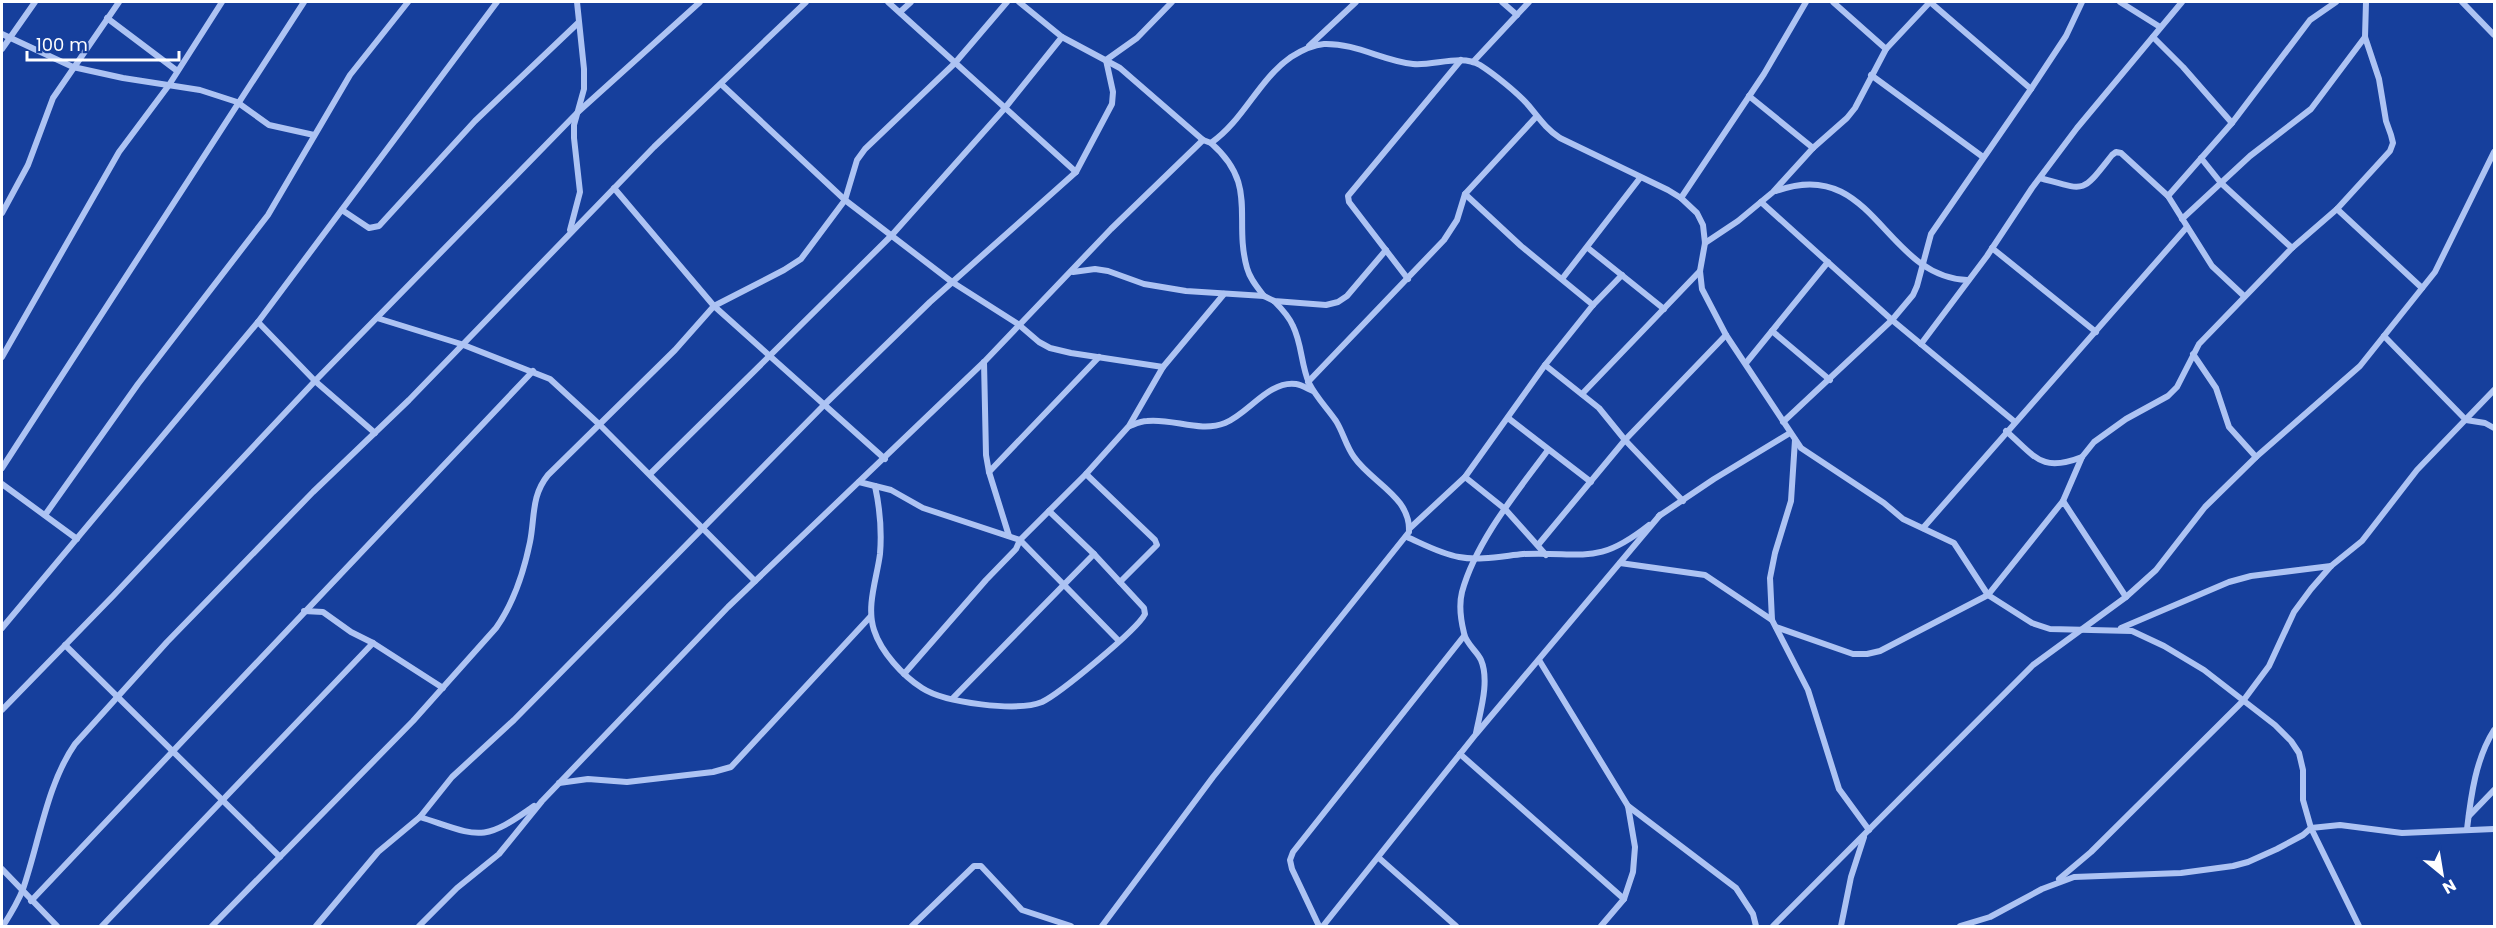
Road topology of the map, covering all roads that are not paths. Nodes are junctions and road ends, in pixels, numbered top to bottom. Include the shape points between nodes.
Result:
1 (35, 2) edge
2 (119, 2) edge
3 (222, 2) edge
4 (304, 2) edge
5 (408, 2) edge
6 (498, 2) edge
7 (577, 2) edge
8 (700, 2) edge
9 (806, 2) edge
10 (888, 2) edge
11 (911, 2) edge
12 (1007, 2) edge
13 (1019, 2) edge
14 (1172, 2) edge
15 (1356, 2) edge
16 (1502, 2) edge
17 (1529, 2) edge
18 (1806, 2) edge
19 (1833, 2) edge
20 (1930, 2) edge
21 (2082, 2) edge
22 (2120, 2) edge
23 (2182, 2) edge
24 (2336, 2) edge
25 (2366, 2) edge
26 (2462, 2) edge
27 (900, 12) junction
28 (1517, 15) junction
29 (107, 18) junction
30 (578, 23) junction
31 (2160, 27) junction
32 (2, 34) edge
33 (2494, 35) edge
34 (1062, 37) junction
35 (2152, 37) junction
36 (2366, 37) junction
37 (9, 38) junction
38 (1308, 47) junction
39 (2, 49) edge
40 (1886, 49) junction
41 (1106, 60) junction
42 (1461, 60) junction
43 (1473, 62) junction
44 (956, 63) junction
45 (73, 67) junction
46 (176, 70) junction
47 (1871, 75) junction
48 (721, 84) junction
49 (169, 85) junction
50 (2031, 89) junction
51 (1749, 96) junction
52 (237, 102) junction
53 (1005, 108) junction
54 (578, 112) junction
55 (1536, 117) junction
56 (2232, 123) junction
57 (314, 135) junction
58 (1203, 140) junction
59 (1211, 143) junction
60 (1813, 148) junction
61 (2494, 152) edge
62 (1983, 157) junction
63 (2201, 158) junction
64 (1076, 172) junction
65 (1640, 178) junction
66 (2040, 178) junction
67 (2221, 183) junction
68 (614, 188) junction
69 (1773, 192) junction
70 (1466, 194) junction
71 (2169, 196) junction
72 (1681, 198) junction
73 (845, 200) junction
74 (1761, 202) junction
75 (2337, 209) junction
76 (342, 210) junction
77 (2, 213) edge
78 (2182, 219) junction
79 (2187, 227) junction
80 (569, 233) junction
81 (891, 236) junction
82 (1705, 243) junction
83 (1588, 248) junction
84 (1992, 248) junction
85 (2292, 248) junction
86 (1386, 250) junction
87 (1828, 262) junction
88 (1921, 266) junction
89 (1700, 271) junction
90 (1072, 273) junction
91 (1622, 275) junction
92 (1408, 279) junction
93 (1562, 279) junction
94 (1967, 280) junction
95 (952, 282) junction
96 (2422, 288) junction
97 (1224, 294) junction
98 (1264, 296) junction
99 (2244, 296) junction
100 (1274, 301) junction
101 (1593, 305) junction
102 (714, 306) junction
103 (1664, 309) junction
104 (377, 318) junction
105 (1892, 320) junction
106 (258, 322) junction
107 (1018, 324) junction
108 (1772, 331) junction
109 (2096, 332) junction
110 (1726, 335) junction
111 (2384, 336) junction
112 (461, 344) junction
113 (1921, 344) junction
114 (769, 354) junction
115 (2193, 354) junction
116 (2, 357) edge
117 (1099, 357) junction
118 (984, 362) junction
119 (1746, 363) junction
120 (1545, 365) junction
121 (1163, 367) junction
122 (533, 371) junction
123 (1830, 380) junction
124 (315, 381) junction
125 (1308, 381) junction
126 (2494, 390) edge
127 (1313, 391) junction
128 (1582, 394) junction
129 (825, 404) junction
130 (1508, 418) junction
131 (2466, 420) junction
132 (1783, 422) junction
133 (2015, 422) junction
134 (600, 425) junction
135 (1129, 426) junction
136 (2494, 428) edge
137 (2007, 431) junction
138 (375, 433) junction
139 (1790, 433) junction
140 (1626, 440) junction
141 (1795, 440) junction
142 (1548, 450) junction
143 (2082, 457) junction
144 (2256, 457) junction
145 (885, 459) junction
146 (2, 468) edge
147 (989, 472) junction
148 (650, 474) junction
149 (1086, 474) junction
150 (1464, 477) junction
151 (859, 482) junction
152 (1591, 482) junction
153 (2, 484) edge
154 (875, 486) junction
155 (1683, 501) junction
156 (2063, 501) junction
157 (1505, 509) junction
158 (1049, 511) junction
159 (45, 515) junction
160 (1660, 515) junction
161 (704, 527) junction
162 (1923, 528) junction
163 (1409, 529) junction
164 (1009, 536) junction
165 (1407, 537) junction
166 (77, 539) junction
167 (1020, 540) junction
168 (1538, 545) junction
169 (1094, 554) junction
170 (1546, 555) junction
171 (1477, 557) junction
172 (1620, 563) junction
173 (2331, 566) junction
174 (755, 581) junction
175 (1120, 582) junction
176 (1065, 584) junction
177 (1988, 595) junction
178 (2126, 597) junction
179 (304, 611) junction
180 (871, 616) junction
181 (1772, 620) junction
182 (1776, 627) junction
183 (2, 628) edge
184 (2081, 628) junction
185 (2116, 630) junction
186 (1464, 636) junction
187 (1119, 640) junction
188 (373, 643) junction
189 (66, 645) junction
190 (1539, 660) junction
191 (904, 674) junction
192 (443, 688) junction
193 (118, 697) junction
194 (953, 698) junction
195 (2243, 700) junction
196 (2, 710) edge
197 (2494, 730) edge
198 (1476, 734) junction
199 (172, 749) junction
200 (1460, 754) junction
201 (559, 783) junction
202 (2494, 790) edge
203 (223, 800) junction
204 (542, 801) junction
205 (1628, 806) junction
206 (2468, 816) junction
207 (420, 817) junction
208 (2311, 828) junction
209 (2467, 829) junction
210 (2494, 829) edge
211 (1867, 831) junction
212 (280, 857) junction
213 (1379, 858) junction
214 (2, 870) edge
215 (2052, 884) junction
216 (22, 892) junction
217 (1624, 899) junction
218 (31, 901) junction
219 (3, 927) edge
220 (57, 927) edge
221 (102, 927) edge
222 (212, 927) edge
223 (316, 927) edge
224 (419, 927) edge
225 (912, 927) edge
226 (1071, 927) edge
227 (1102, 927) edge
228 (1321, 927) edge
229 (1456, 927) edge
230 (1601, 927) edge
231 (1756, 927) edge
232 (1773, 927) edge
233 (1840, 927) edge
234 (1960, 927) edge
235 (2359, 927) edge

1 - 37 street
2 - 29 street
3 - 46 street
4 - 52 street
5 - 57 street via 350,75
6 - 76 street
7 - 30 street
8 - 54 street
9 - 48 street
10 - 27 street
11 - 27 street
12 - 44 street
13 - 34 street
14 - 41 street via 1137,38
15 - 38 street
16 - 28 street
17 - 28 street
18 - 51 street
19 - 40 street
20 - 40 street
20 - 50 street
21 - 50 street via 2066,36
22 - 31 street
23 - 31 street
24 - 56 street via 2310,20
25 - 36 street
26 - 33 street
27 - 44 street
28 - 43 street
29 - 45 street
29 - 46 street
30 - 54 street via 584,89
30 - 76 street via 475,121 379,226 369,228
31 - 35 street
32 - 37 street
34 - 41 street
34 - 53 street
35 - 56 street
35 - 66 street
36 - 67 street via 2311,109
36 - 75 street via 2392,143 2390,151
37 - 39 street
37 - 45 street
38 - 42 street via 1348,46 1411,64
38 - 59 street via 1277,68 1237,121
40 - 47 street
41 - 58 street via 1143,86
41 - 64 street via 1112,104
42 - 43 street
42 - 86 street via 1348,196
43 - 55 street via 1528,105
44 - 53 street
44 - 73 street via 865,149 857,160
45 - 49 street
45 - 77 street via 53,98 28,165
46 - 49 street
47 - 60 street via 1856,108
47 - 62 street
48 - 68 street
48 - 73 street
49 - 52 street
49 - 116 street via 119,152
50 - 62 street
51 - 60 street
51 - 72 street
52 - 57 street via 269,126
52 - 146 street
53 - 64 street
53 - 81 street
54 - 80 street via 574,138 580,192
54 - 104 street
55 - 65 street via 1560,138
55 - 70 street
56 - 63 street
57 - 159 street via 262,224 138,384
58 - 59 street
58 - 90 street
59 - 98 street via 1224,154 1239,182 1247,267
60 - 69 street
61 - 96 street via 2441,261
62 - 88 street via 1931,234
63 - 67 street
63 - 71 street
64 - 95 street
65 - 72 street
65 - 83 street
66 - 71 street via 2088,185 2116,152
66 - 84 street
67 - 78 street
67 - 85 street
68 - 80 street
68 - 102 street
69 - 74 street
69 - 88 street via 1809,183 1840,189
70 - 92 street via 1452,230
70 - 93 street
71 - 78 street
72 - 82 street via 1703,225
73 - 81 street
73 - 102 street via 801,258
74 - 82 street
74 - 87 street
75 - 85 street
75 - 96 street
76 - 106 street
78 - 79 street
79 - 99 street via 2212,266
79 - 109 street
80 - 112 street
81 - 95 street
81 - 114 street
82 - 89 street
83 - 91 street
83 - 93 street
84 - 94 street
84 - 109 street
85 - 99 street
86 - 92 street
86 - 100 street via 1338,302 1326,305
87 - 105 street
87 - 108 street
88 - 94 street via 1947,278
88 - 105 street via 1913,295
89 - 103 street
89 - 110 street via 1702,289
90 - 97 street via 1095,268 1144,284
90 - 107 street
91 - 101 street
91 - 103 street
92 - 125 street
93 - 101 street
94 - 113 street
95 - 107 street
95 - 129 street
96 - 111 street
97 - 98 street
97 - 121 street
98 - 100 street
99 - 115 street
100 - 125 street via 1293,326
101 - 120 street
102 - 114 street
102 - 134 street
103 - 128 street
104 - 112 street
104 - 124 street
105 - 113 street
105 - 123 street
106 - 124 street
106 - 166 street
107 - 117 street via 1050,348
107 - 118 street
108 - 119 street
108 - 123 street
109 - 133 street
110 - 119 street
110 - 140 street
111 - 131 street
111 - 144 street via 2360,366
112 - 122 street
112 - 138 street
113 - 133 street
114 - 129 street
114 - 148 street
115 - 143 street via 2177,387 2168,396 2126,419 2094,442
115 - 144 street via 2216,388 2229,427
117 - 121 street
117 - 147 street
118 - 145 street
118 - 147 street
119 - 132 street
120 - 128 street
120 - 130 street
121 - 135 street
122 - 134 street via 550,380
122 - 179 street
123 - 132 street
124 - 138 street
124 - 189 street
125 - 127 street
126 - 131 street
127 - 135 street via 1296,384 1284,385 1238,416 1212,427 1146,421
127 - 163 street via 1336,422 1355,459 1403,507
128 - 140 street
129 - 145 street
129 - 161 street
130 - 142 street
130 - 150 street
131 - 136 street
131 - 173 street via 2417,470 2362,541
132 - 139 street
133 - 137 street
134 - 148 street
134 - 192 street via 539,487 531,542 507,613
135 - 149 street
137 - 143 street via 2040,460 2062,464
137 - 162 street
138 - 193 street via 175,633
139 - 141 street
139 - 155 street
140 - 152 street
140 - 155 street
141 - 162 street via 1903,519
141 - 181 street via 1791,501 1770,578
142 - 152 street
142 - 157 street
143 - 156 street
144 - 178 street via 2205,507 2156,570
145 - 151 street
147 - 164 street
148 - 161 street
149 - 158 street
149 - 175 street via 1157,545
150 - 157 street
150 - 163 street
151 - 154 street
151 - 174 street
152 - 168 street
153 - 159 street
154 - 164 street via 902,494 923,508
154 - 180 street via 881,530
155 - 160 street
156 - 177 street
156 - 178 street
157 - 168 street
157 - 171 street
158 - 167 street
158 - 169 street
159 - 166 street
160 - 170 street via 1600,554
160 - 172 street
161 - 174 street
161 - 207 street via 514,720 452,777
162 - 177 street via 1954,543
163 - 165 street
164 - 167 street
165 - 171 street via 1459,557
165 - 227 street via 1213,777
166 - 183 street
167 - 176 street
167 - 191 street
168 - 170 street
169 - 175 street
169 - 176 street
170 - 171 street
171 - 186 street via 1462,592
172 - 181 street via 1705,574
172 - 190 street
173 - 185 street via 2229,582
173 - 195 street via 2294,612 2269,666
174 - 201 street
175 - 187 street via 1145,614
176 - 187 street
176 - 194 street
177 - 182 street via 1880,651 1867,654 1854,654
177 - 184 street via 2032,623 2050,629
178 - 184 street
179 - 188 street via 323,612
179 - 199 street
180 - 191 street via 880,644
180 - 201 street via 731,767 627,782 588,779
181 - 182 street
182 - 211 street via 1808,690 1836,783
184 - 185 street
184 - 211 street via 2033,665
185 - 195 street via 2132,630 2164,646
186 - 198 street via 1484,671
186 - 228 street via 1293,852 1293,869
187 - 194 street via 1061,691 1041,702 1016,707
188 - 192 street
188 - 203 street
189 - 193 street
189 - 196 street
190 - 198 street
190 - 205 street
191 - 194 street via 936,695
192 - 212 street
193 - 199 street
193 - 216 street via 66,758
195 - 208 street via 2275,725 2299,753 2303,800
195 - 215 street via 2091,852
197 - 206 street via 2480,760
198 - 200 street
199 - 203 street
199 - 218 street
200 - 213 street
200 - 217 street
201 - 204 street
202 - 206 street
203 - 212 street
203 - 221 street
204 - 207 street via 508,824 482,835
204 - 224 street via 499,854 457,888
205 - 217 street via 1635,847 1633,872
205 - 231 street via 1736,888 1753,914
206 - 209 street
207 - 223 street via 378,852
208 - 209 street via 2340,825 2402,833
208 - 215 street via 2277,849 2233,866 2181,873 2074,877
208 - 235 street
209 - 210 street
211 - 232 street
211 - 233 street via 1848,887
212 - 222 street
213 - 228 street
213 - 229 street
214 - 216 street
215 - 234 street via 1998,913
216 - 218 street
216 - 219 street
217 - 230 street
218 - 220 street
225 - 226 street via 974,866 981,866 1022,910

